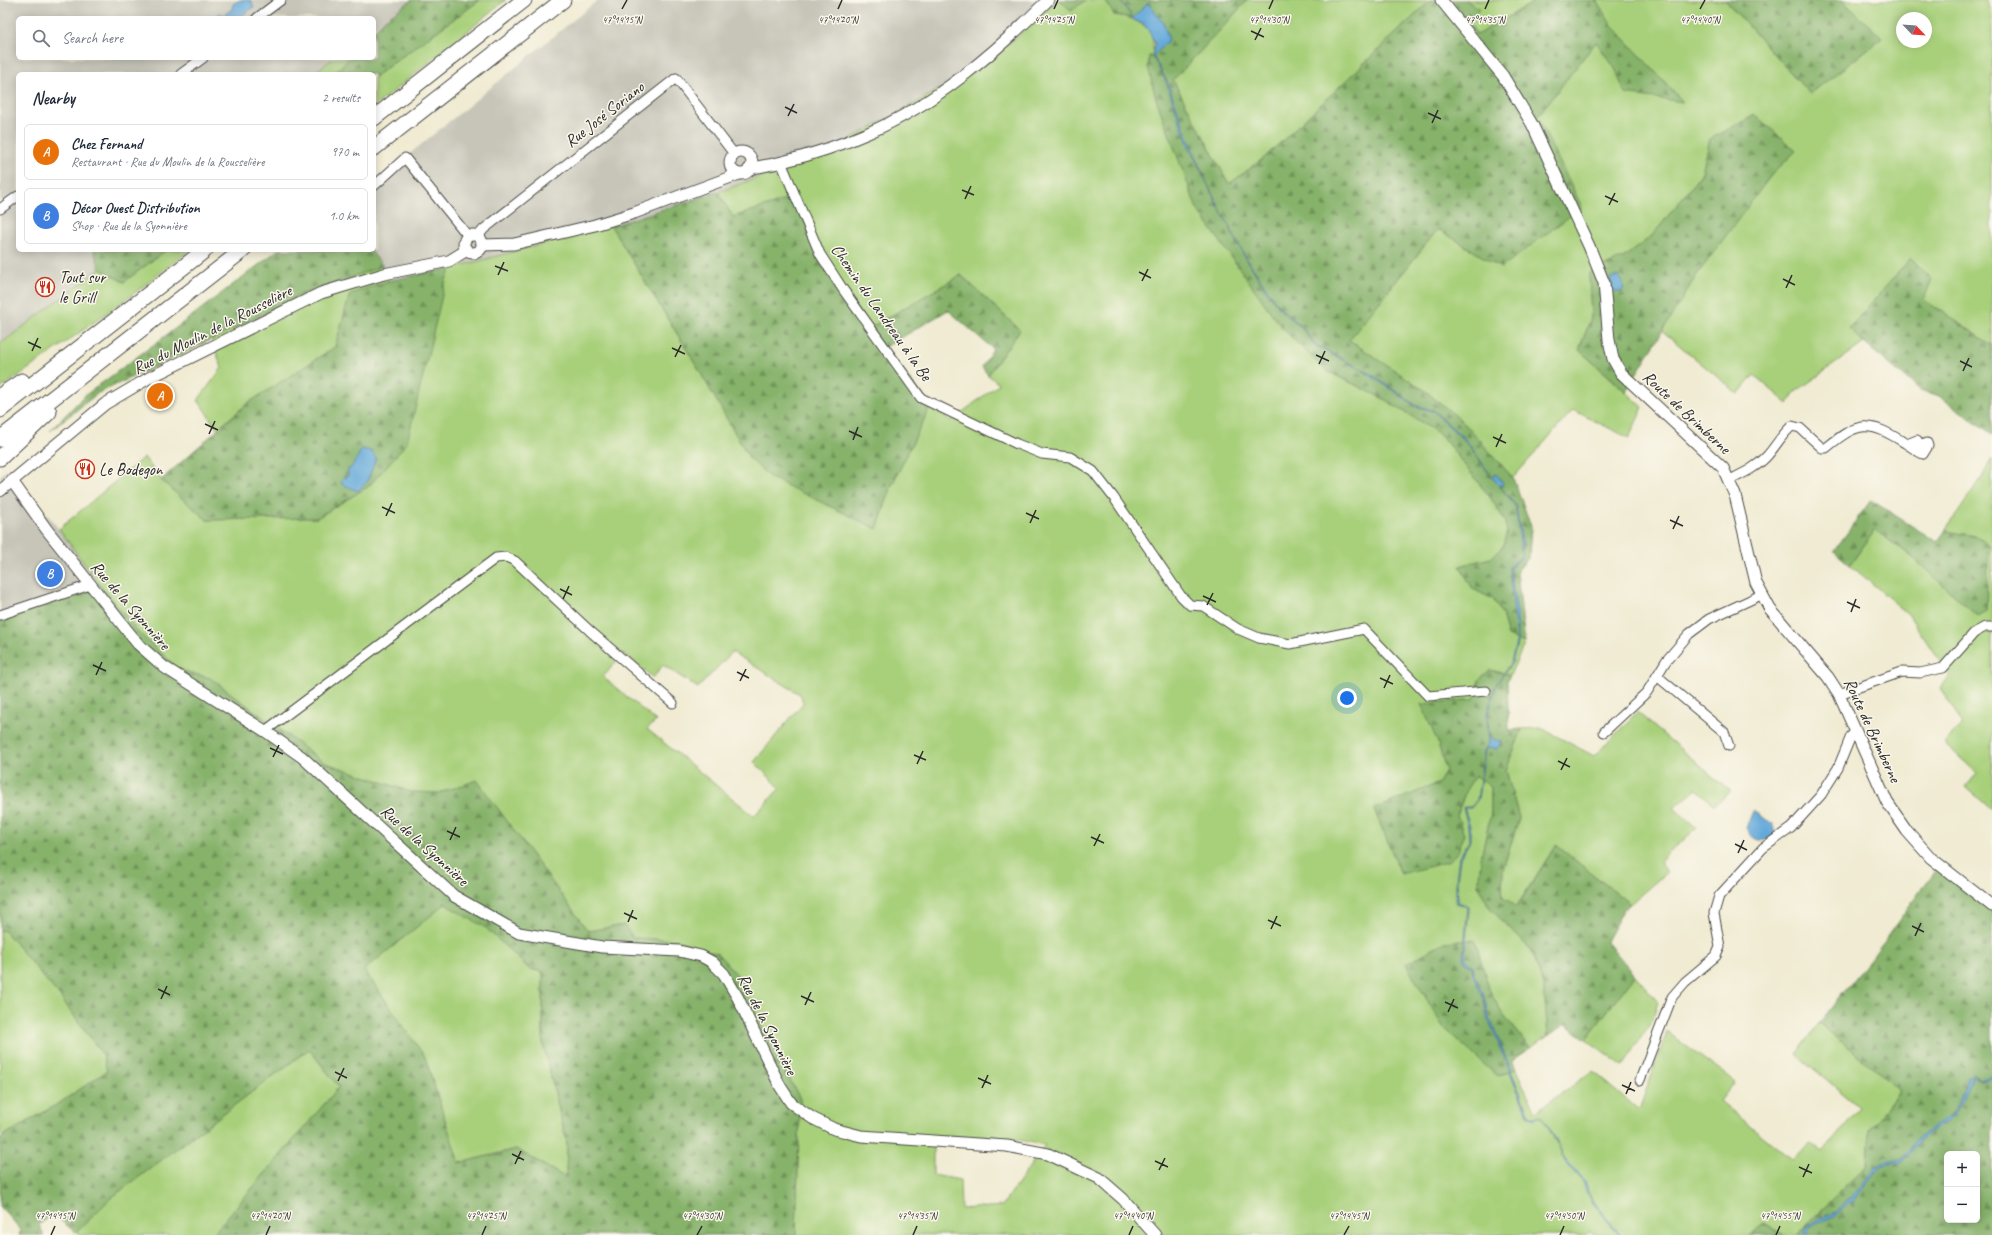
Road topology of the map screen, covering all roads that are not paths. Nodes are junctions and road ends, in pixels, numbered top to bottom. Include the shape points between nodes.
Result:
1 (281, 0) edge
2 (524, 0) edge
3 (563, 0) edge
4 (1048, 0) edge
5 (1441, 0) edge
6 (260, 16) edge
7 (200, 60) edge
8 (184, 72) edge
9 (376, 116) edge
10 (376, 146) edge
11 (750, 156) junction
12 (732, 159) junction
13 (781, 162) junction
14 (744, 172) junction
15 (376, 184) edge
16 (701, 189) junction
17 (16, 197) edge
18 (0, 209) edge
19 (476, 239) junction
20 (466, 250) junction
21 (202, 252) edge
22 (240, 252) edge
23 (147, 325) junction
24 (61, 363) junction
25 (0, 396) edge
26 (0, 410) edge
27 (0, 439) edge
28 (1907, 444) dead end
29 (0, 458) edge
30 (1730, 480) junction
31 (12, 481) junction
32 (0, 491) edge
33 (90, 585) junction
34 (1761, 595) junction
35 (0, 615) edge
36 (1992, 627) edge
37 (1656, 676) junction
38 (1486, 691) dead end
39 (1839, 694) junction
40 (673, 703) dead end
41 (265, 731) junction
42 (1604, 732) dead end
43 (1856, 732) junction
44 (1729, 746) dead end
45 (1992, 906) edge
46 (1640, 1080) dead end
47 (1155, 1235) edge

1 - 6 street
2 - 9 highway
3 - 10 highway
4 - 13 street via 970,70 904,115 868,133
5 - 30 street, Route de Brimberne via 1503,76 1532,124 1604,283 1609,340 1613,359 1621,373 1716,460
7 - 8 street
11 - 12 street via 743,152
11 - 13 street
11 - 14 street via 752,163
12 - 14 street via 733,171
12 - 16 street via 724,172
12 - 19 street, Rue José Soriano via 676,78 484,229
13 - 14 street
13 - 38 street, Chemin du Landreau à la Be via 820,254 921,398 1017,444 1042,454 1070,457 1093,471 1181,596 1190,604 1203,606 1238,629 1259,638 1290,644 1364,629 1428,696
14 - 16 street
15 - 19 street via 405,158
16 - 19 street via 595,225 514,244
17 - 18 street
19 - 20 street via 464,245
19 - 20 street, Rue du Moulin de la Rousselière via 478,252
20 - 31 street, Rue du Moulin de la Rousselière via 449,261 384,274 321,293 149,378 105,404
21 - 24 highway
22 - 23 highway
23 - 27 highway
23 - 29 highway via 147,334 58,404
24 - 25 highway via 54,358
24 - 26 highway
28 - 30 street via 1873,427 1856,427 1826,448 1822,448 1800,428 1792,426 1752,470
30 - 34 street, Route de Brimberne
31 - 32 street, Rue du Moulin de la Rousselière
31 - 33 street, Rue de la Syonnière
33 - 35 street
33 - 41 street, Rue de la Syonnière via 138,644 164,667
34 - 37 street via 1710,619 1689,634
34 - 39 street, Route de Brimberne
36 - 39 street via 1974,633 1943,668 1920,673 1902,672
37 - 42 street via 1647,692
37 - 44 street via 1724,732
39 - 43 street, Route de Brimberne
40 - 41 street via 514,561 506,557 496,558
41 - 47 street, Rue de la Syonnière via 302,757 454,896 519,933 602,947 679,951 701,956 712,962 724,974 738,998 780,1086 791,1103 812,1118 834,1129 861,1136 1007,1146 1048,1154 1099,1178 1123,1199
43 - 45 street, Route de Brimberne via 1887,802 1906,831 1931,858
43 - 46 street via 1851,736 1838,768 1821,795 1791,828 1763,848 1719,896 1714,913 1720,952 1685,982 1672,997

